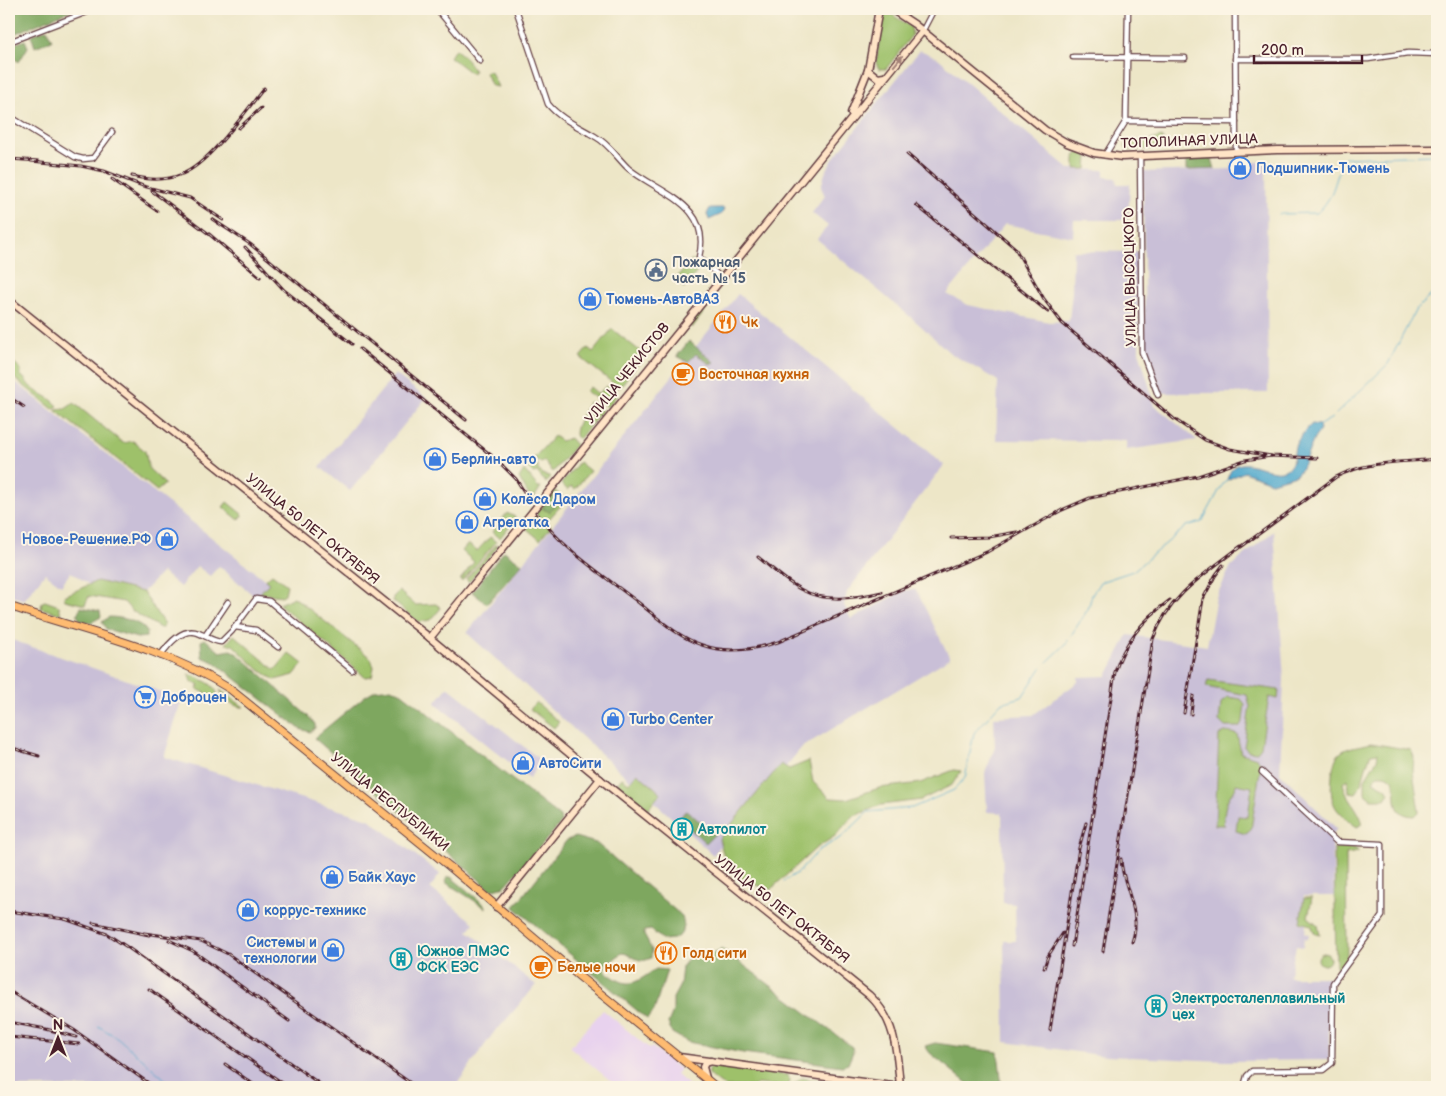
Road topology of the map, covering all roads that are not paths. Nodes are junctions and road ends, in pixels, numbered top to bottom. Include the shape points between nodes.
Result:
1 (95, 9) edge
2 (437, 9) edge
3 (516, 9) edge
4 (879, 9) edge
5 (891, 9) edge
6 (934, 9) edge
7 (1128, 9) edge
8 (1235, 9) edge
9 (922, 32) junction
10 (9, 42) edge
11 (1437, 54) edge
12 (1073, 57) dead end
13 (1127, 58) junction
14 (1185, 58) dead end
15 (1235, 59) junction
16 (480, 61) dead end
17 (868, 70) junction
18 (884, 77) junction
19 (9, 116) edge
20 (1126, 121) junction
21 (1236, 122) junction
22 (844, 125) junction
23 (112, 132) dead end
24 (1437, 149) edge
25 (1236, 151) junction
26 (1105, 156) junction
27 (1140, 156) junction
28 (721, 278) junction
29 (9, 300) edge
30 (1158, 395) dead end
31 (228, 602) dead end
32 (9, 606) edge
33 (235, 627) junction
34 (205, 636) junction
35 (430, 638) junction
36 (278, 647) dead end
37 (160, 656) junction
38 (352, 670) dead end
39 (1262, 772) dead end
40 (600, 779) junction
41 (496, 907) junction
42 (678, 1057) junction
43 (712, 1061) junction
44 (708, 1081) junction
45 (716, 1087) edge
46 (900, 1087) edge
47 (1244, 1087) edge

1 - 10 street
2 - 16 street
3 - 28 street via 548,104 600,139 629,168 682,203 699,226 702,246 699,257
4 - 17 main road
5 - 9 main road, ТОПОЛИНАЯ УЛИЦА
6 - 9 street
7 - 13 street
8 - 15 street
18 -> 9 main road
9 - 26 main road, ТОПОЛИНАЯ УЛИЦА via 1045,130 1067,143
11 - 15 street via 1408,53 1368,59
12 - 13 street
13 - 14 street
13 - 20 street
15 - 21 street
17 - 18 main road via 878,78
17 - 22 main road
18 - 22 main road
19 - 23 street via 83,159 94,158
20 - 21 street
20 - 26 street
21 - 25 street
22 - 28 main road, УЛИЦА ЧЕКИСТОВ
24 - 25 main road, ТОПОЛИНАЯ УЛИЦА
25 - 27 main road, ТОПОЛИНАЯ УЛИЦА
26 - 27 main road, ТОПОЛИНАЯ УЛИЦА
27 - 30 street, УЛИЦА ВЫСОЦКОГО via 1142,352
28 - 35 main road, УЛИЦА ЧЕКИСТОВ
29 - 35 main road, УЛИЦА 50 ЛЕТ ОКТЯБРЯ
31 - 34 street
32 - 37 main road, УЛИЦА РЕСПУБЛИКИ
33 - 34 street via 220,642
33 - 36 street via 256,630
33 - 38 street via 256,599 269,600
34 - 37 street via 187,632
35 - 40 main road, УЛИЦА 50 ЛЕТ ОКТЯБРЯ
37 - 41 main road, УЛИЦА РЕСПУБЛИКИ via 203,674 242,698
39 - 47 street via 1337,842 1382,844 1382,916 1333,983 1333,1060 1330,1066 1323,1070 1252,1071
40 - 41 main road
40 - 46 main road, УЛИЦА 50 ЛЕТ ОКТЯБРЯ via 876,1002 887,1016 895,1038
41 - 42 main road, УЛИЦА РЕСПУБЛИКИ
42 - 43 main road
42 - 44 main road, УЛИЦА РЕСПУБЛИКИ
43 - 44 main road via 705,1063 703,1068
43 - 46 main road
44 - 45 main road, УЛИЦА РЕСПУБЛИКИ

